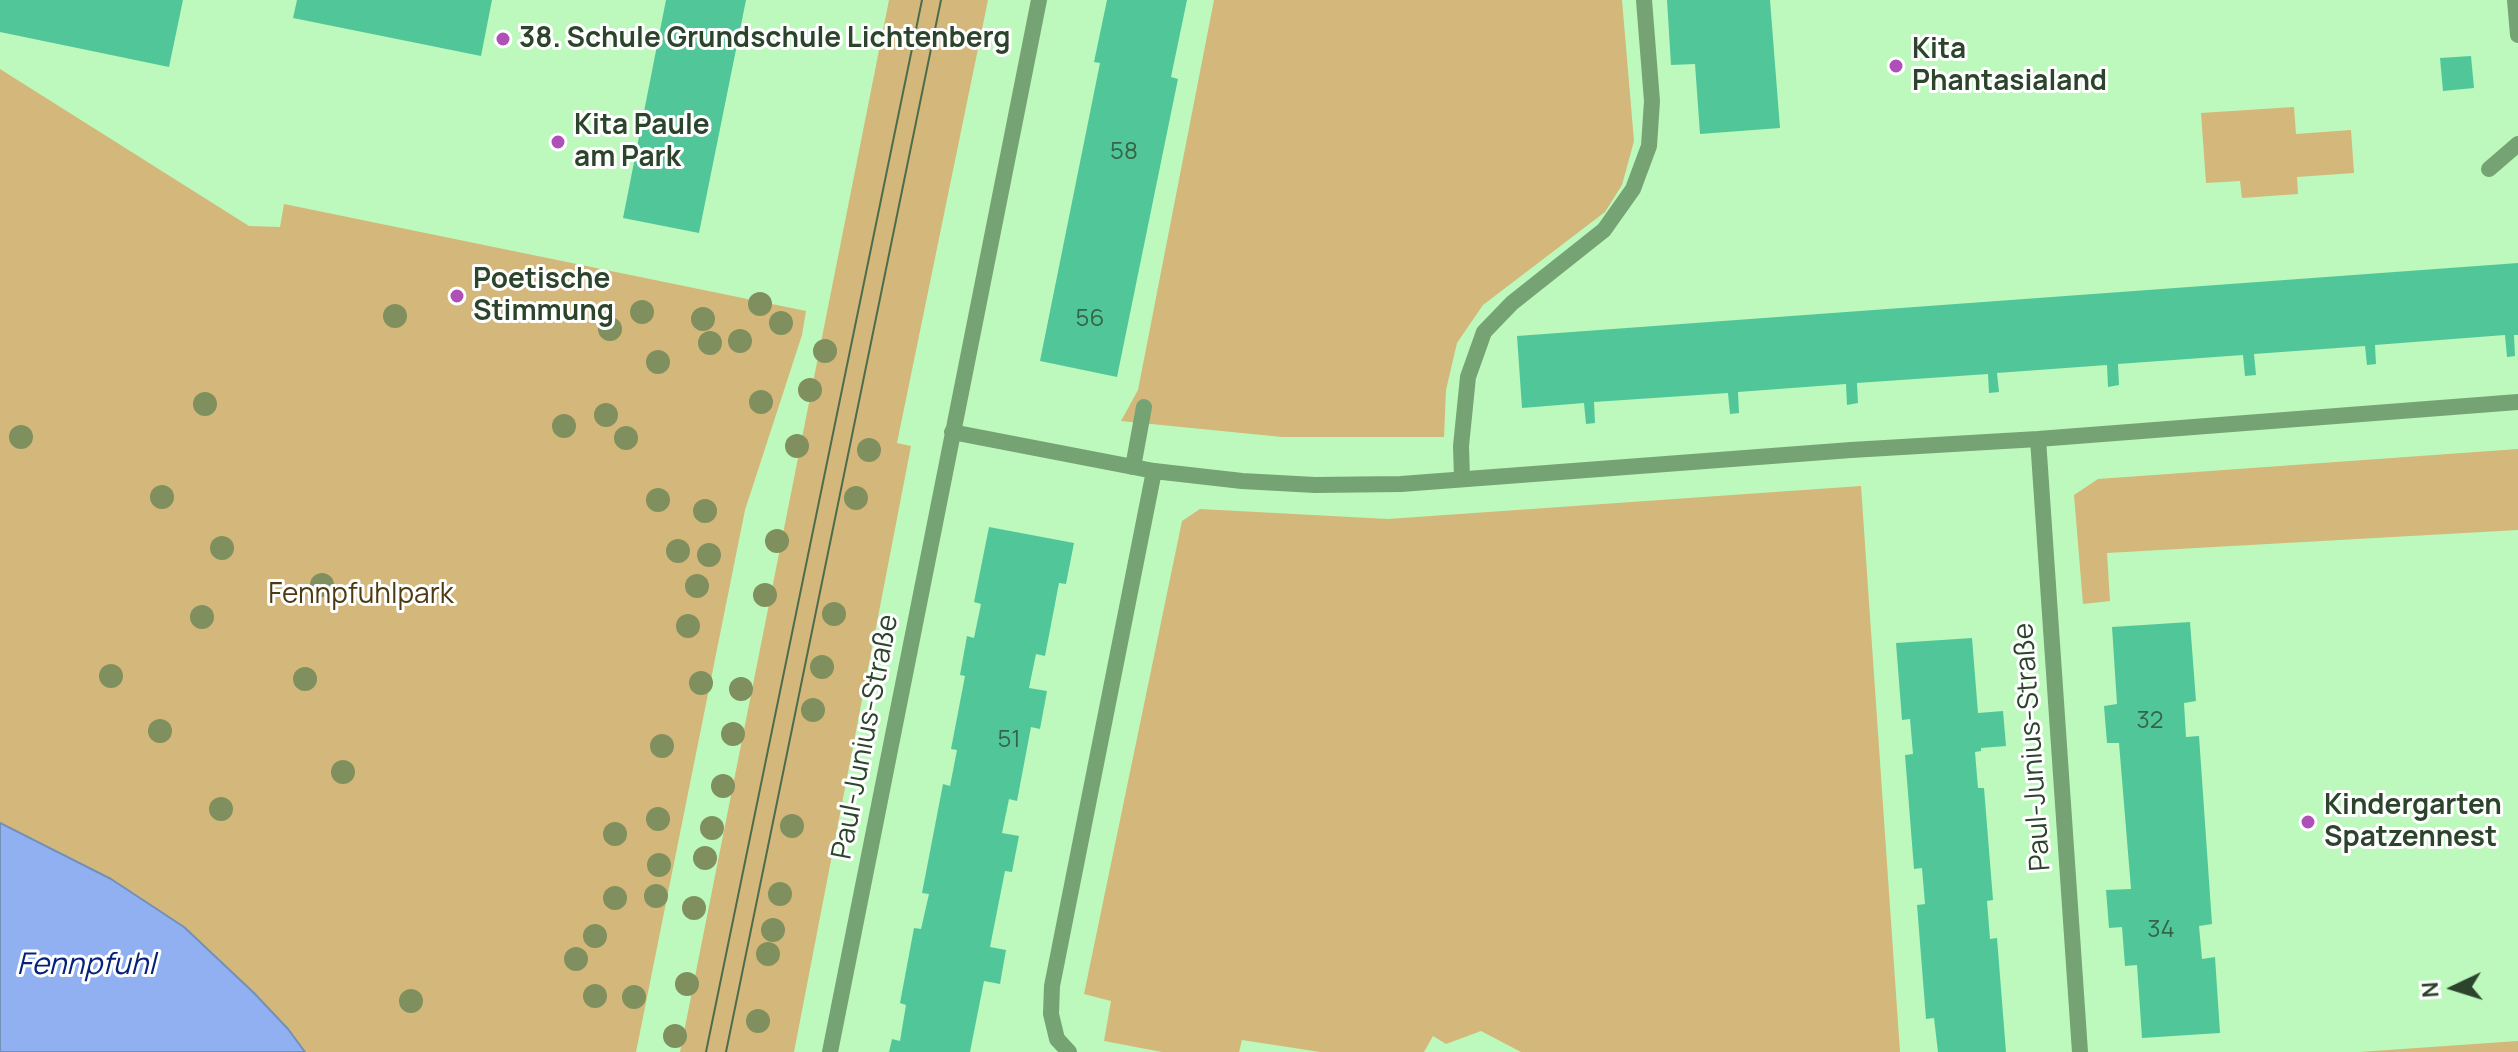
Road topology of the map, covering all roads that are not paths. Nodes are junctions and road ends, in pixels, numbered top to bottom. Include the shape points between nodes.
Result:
1 (1039, 0) edge
2 (1644, 0) edge
3 (2515, 0) edge
4 (2518, 35) edge
5 (2518, 144) edge
6 (2489, 169) dead end
7 (2518, 402) edge
8 (1144, 407) dead end
9 (952, 432) junction
10 (2038, 439) junction
11 (1133, 467) junction
12 (1154, 471) junction
13 (1462, 479) junction
14 (830, 1052) edge
15 (1069, 1052) edge
16 (2080, 1052) edge

1 - 9 street, Paul-Junius-Straße
2 - 13 street via 1652,101 1649,146 1633,189 1604,230 1484,332 1468,377
3 - 4 street
5 - 6 street
7 - 10 street
8 - 11 street
9 - 11 street
9 - 14 street, Paul-Junius-Straße
10 - 13 street
10 - 16 street, Paul-Junius-Straße
11 - 12 street
12 - 13 street via 1315,485
12 - 15 street via 1052,986 1057,1039

